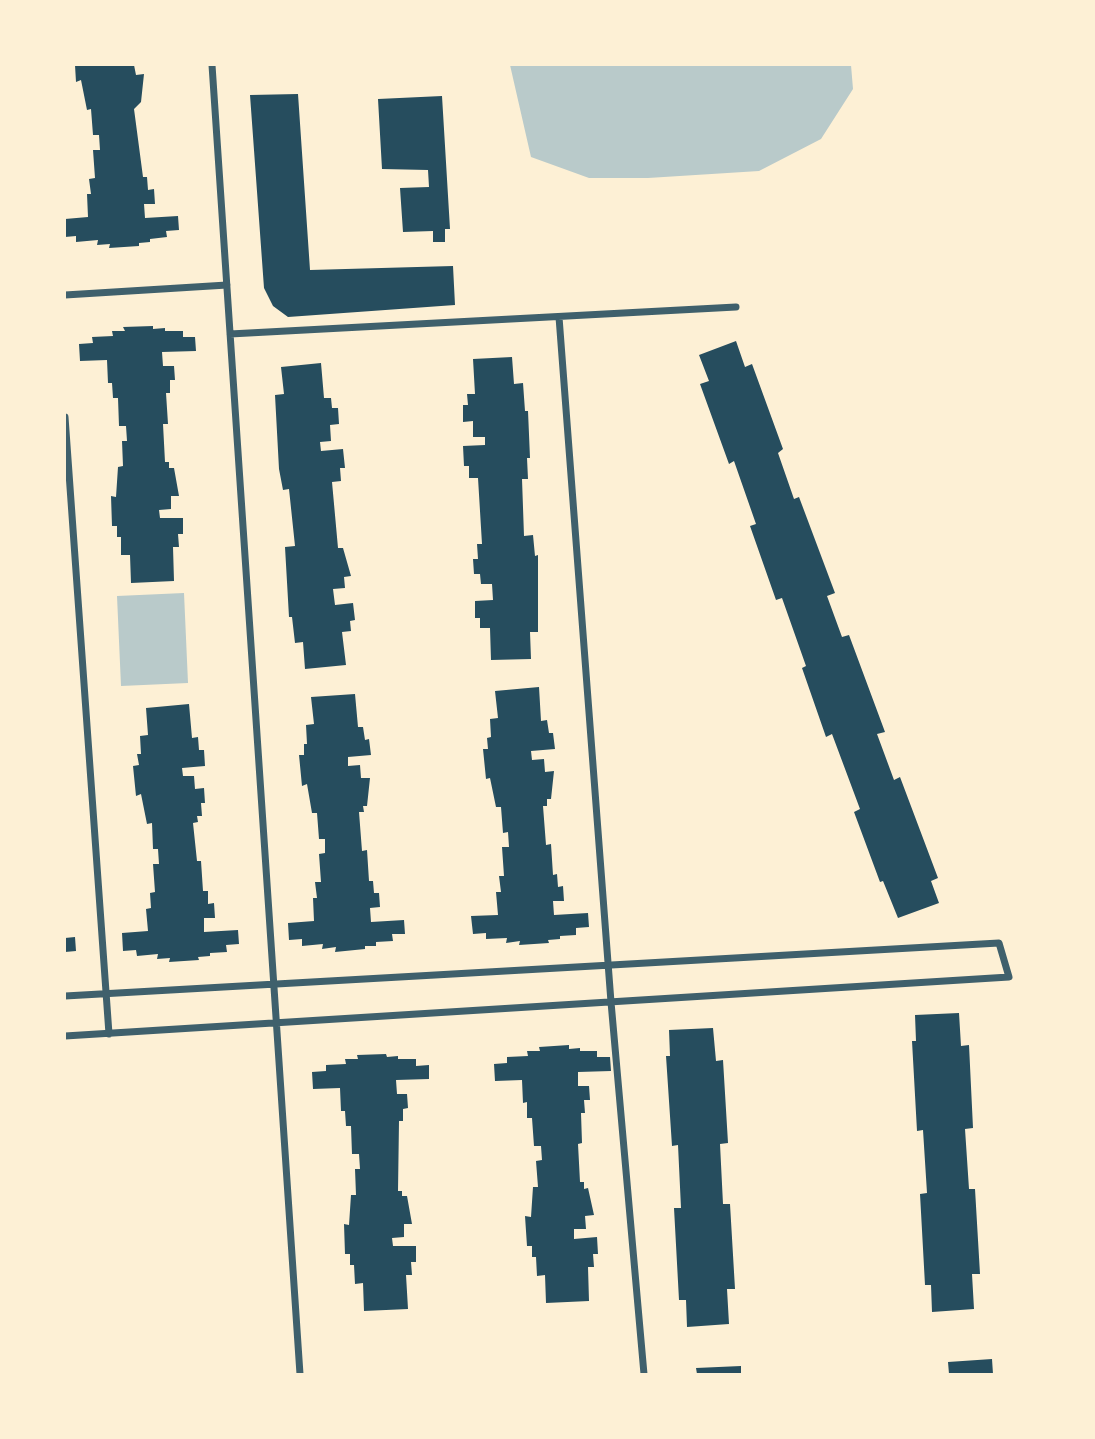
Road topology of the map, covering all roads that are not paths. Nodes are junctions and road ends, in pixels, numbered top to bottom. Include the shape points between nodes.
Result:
1 (212, 65) edge
2 (227, 285) junction
3 (65, 295) edge
4 (736, 307) dead end
5 (559, 317) junction
6 (230, 334) junction
7 (65, 416) edge
8 (608, 965) junction
9 (274, 984) junction
10 (106, 994) junction
11 (65, 996) edge
12 (611, 1002) junction
13 (276, 1023) junction
14 (109, 1034) junction
15 (65, 1037) edge
16 (300, 1374) edge
17 (644, 1374) edge

1 - 2 street
2 - 3 street
2 - 6 street
4 - 5 street
5 - 6 street
5 - 8 street
6 - 9 street
7 - 10 street
8 - 9 street
8 - 12 street
8 - 12 street via 999,943 1009,977
9 - 10 street
9 - 13 street
10 - 11 street
10 - 14 street
12 - 13 street
12 - 17 street
13 - 14 street
13 - 16 street
14 - 15 street

